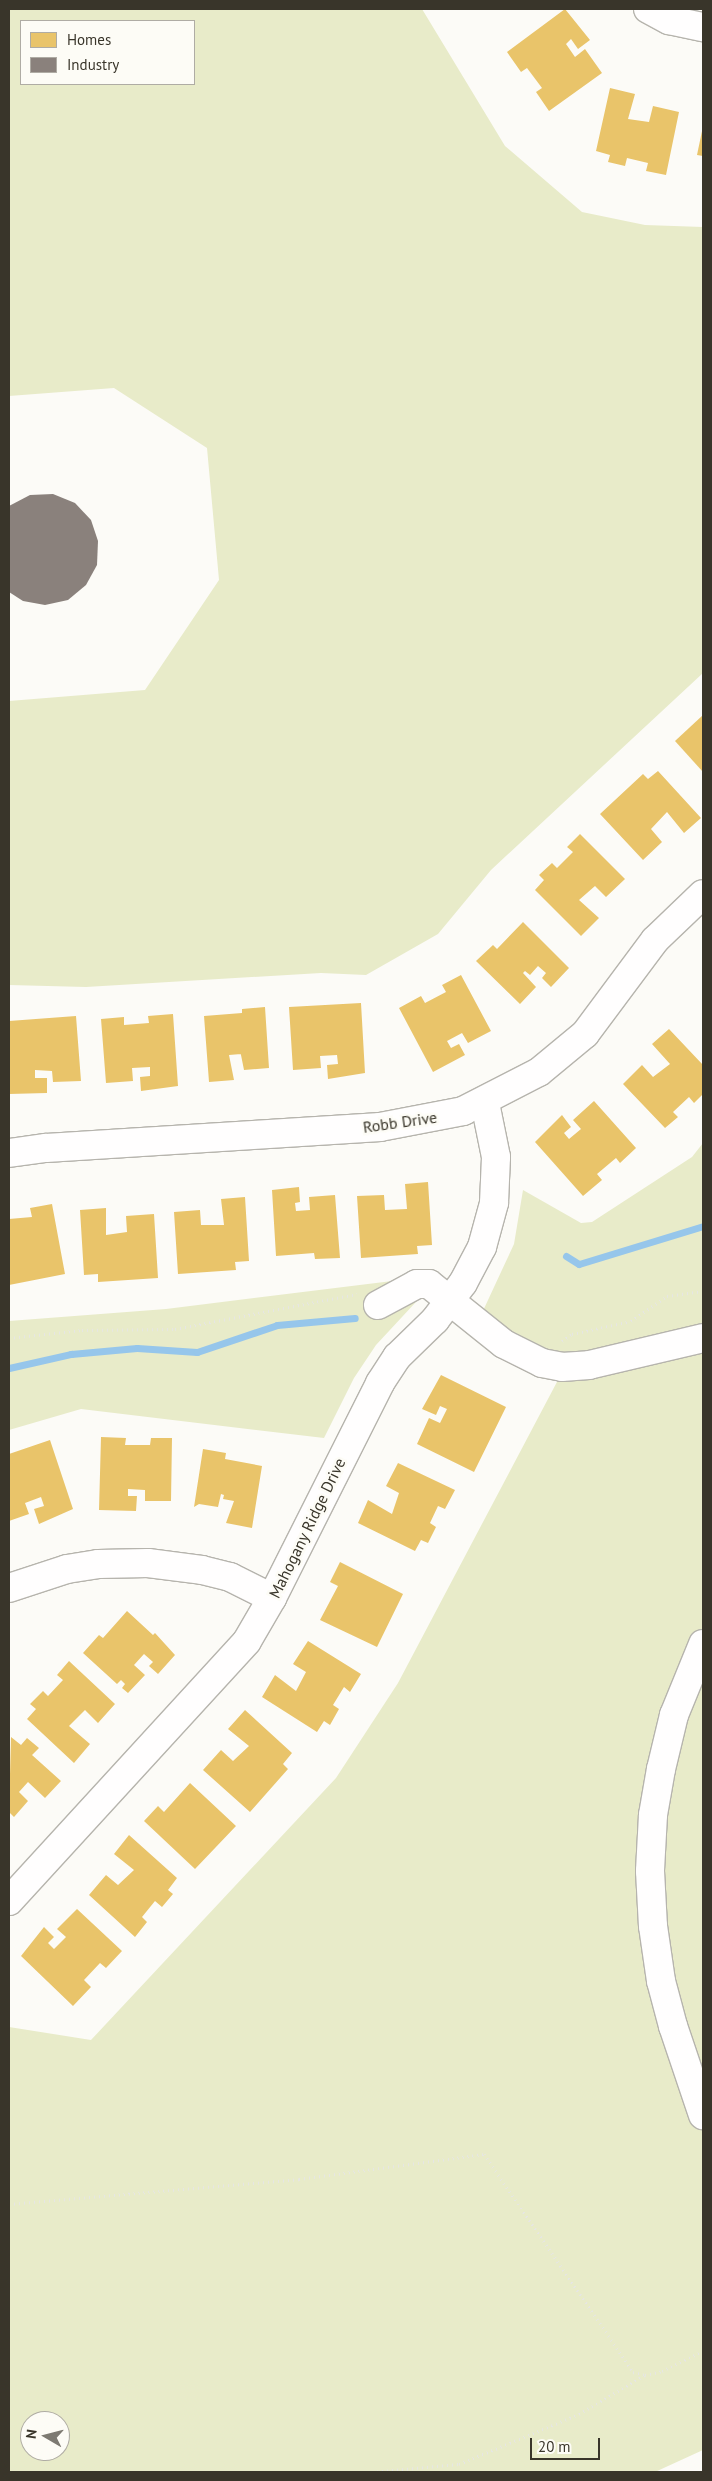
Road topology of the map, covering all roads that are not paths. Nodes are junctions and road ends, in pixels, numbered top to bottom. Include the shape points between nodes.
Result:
1 (659, 14) edge
2 (703, 27) edge
3 (703, 894) edge
4 (485, 1102) junction
5 (9, 1153) edge
6 (370, 1299) road end
7 (450, 1302) junction
8 (703, 1338) edge
9 (9, 1588) edge
10 (272, 1598) junction
11 (703, 1644) edge
12 (9, 1901) edge
13 (703, 2115) edge

1 - 2 street
3 - 4 street, Robb Drive via 654,940 585,1034 539,1072
4 - 5 street, Robb Drive via 441,1117 380,1127
4 - 7 street, Mahogany Ridge Drive via 496,1157 494,1203 478,1256
6 - 7 street via 417,1284 428,1284
7 - 8 street via 504,1344 542,1363 562,1367 589,1365
7 - 10 street, Mahogany Ridge Drive via 397,1357 380,1383
9 - 10 street via 67,1569 98,1564 148,1563 230,1577
10 - 12 street, Mahogany Ridge Drive via 228,1665
11 - 13 street via 674,1716 661,1769 653,1815 650,1871 661,1981

